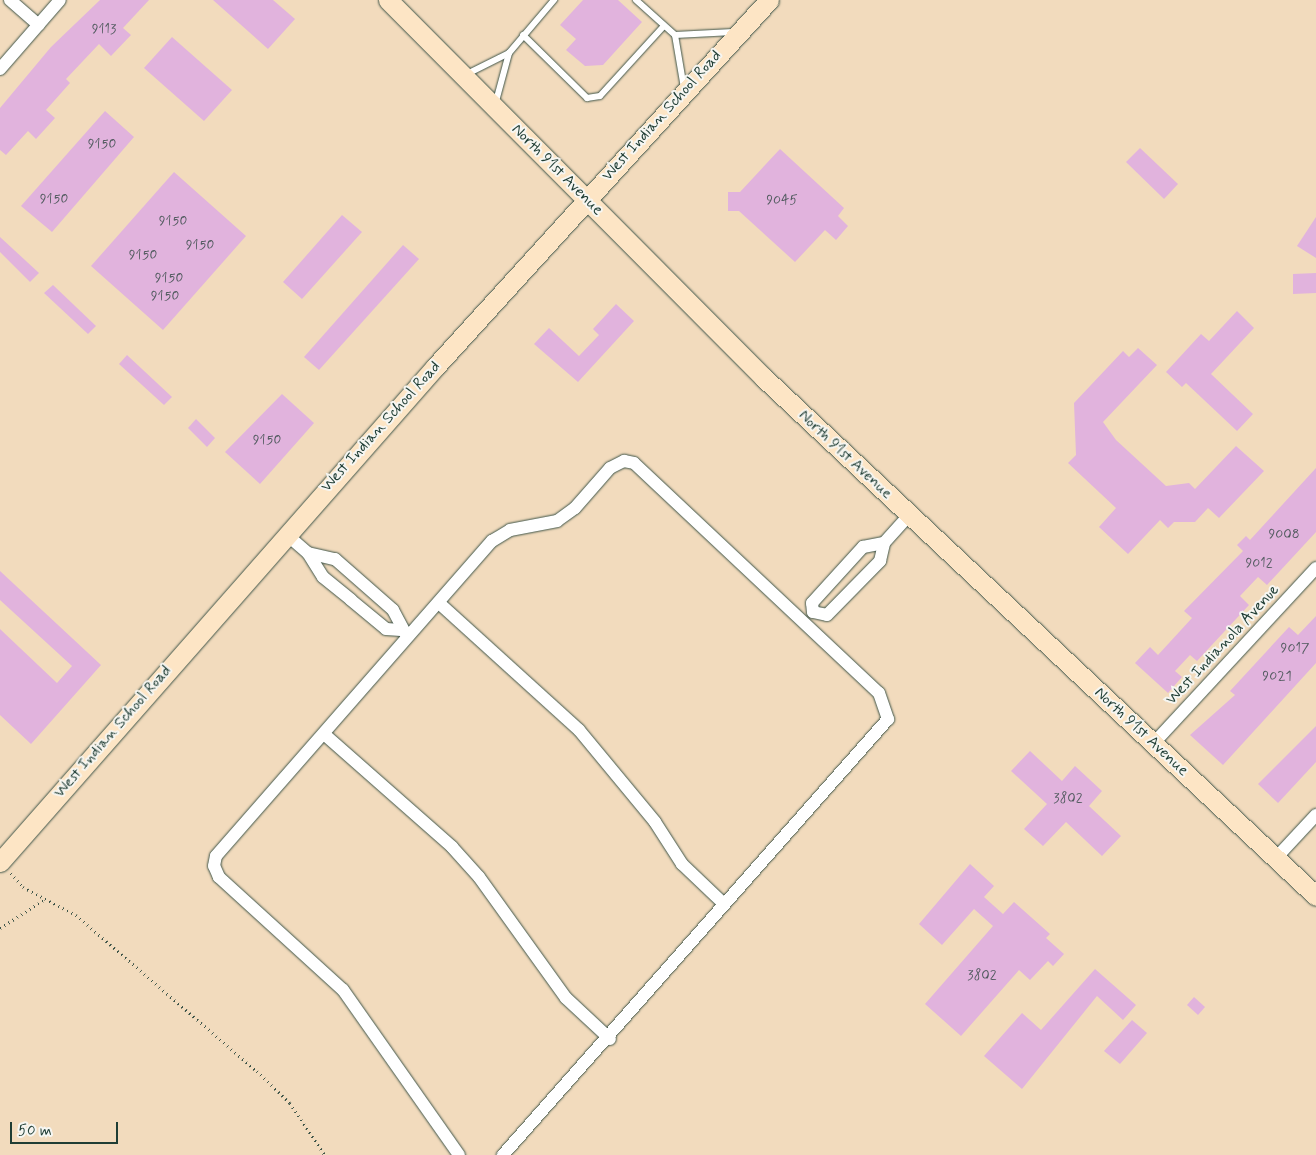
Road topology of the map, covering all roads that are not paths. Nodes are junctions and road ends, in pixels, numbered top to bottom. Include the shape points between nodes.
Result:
1 (10, 0) edge
2 (60, 0) edge
3 (388, 0) edge
4 (554, 0) edge
5 (636, 0) edge
6 (769, 0) edge
7 (39, 25) junction
8 (664, 26) junction
9 (738, 32) junction
10 (675, 35) junction
11 (523, 36) junction
12 (509, 53) junction
13 (0, 69) edge
14 (465, 76) junction
15 (685, 91) junction
16 (495, 106) junction
17 (586, 199) junction
18 (910, 515) junction
19 (286, 534) junction
20 (884, 543) junction
21 (308, 553) junction
22 (1316, 568) edge
23 (363, 584) junction
24 (350, 600) junction
25 (439, 603) junction
26 (813, 612) junction
27 (802, 623) junction
28 (405, 633) junction
29 (324, 734) junction
30 (1153, 744) junction
31 (1316, 815) edge
32 (1276, 858) junction
33 (0, 861) edge
34 (1316, 896) edge
35 (724, 904) junction
36 (610, 1039) junction
37 (459, 1155) edge
38 (503, 1155) edge

1 - 7 street
2 - 7 street
3 - 14 main road, North 91st Avenue
4 - 11 lane
5 - 8 lane
6 - 9 main road, West Indian School Road
7 - 13 street
8 - 10 lane
8 - 11 lane via 600,96 587,98
9 - 10 lane
9 - 15 main road, West Indian School Road
10 - 15 lane
11 - 12 lane
12 - 14 lane
12 - 16 lane
14 - 16 main road, North 91st Avenue
15 - 17 main road, West Indian School Road
16 - 17 main road, North 91st Avenue
17 - 18 main road, North 91st Avenue
17 - 19 main road, West Indian School Road
18 - 20 street
18 - 30 main road, North 91st Avenue
19 - 21 street
19 - 33 main road, West Indian School Road
20 - 26 street via 863,547 812,603
20 - 26 street via 880,561 827,615
21 - 23 street via 335,559
21 - 24 street via 322,577
22 - 30 street, West Indianola Avenue
23 - 24 street
23 - 28 street via 393,610
24 - 28 street via 386,630
25 - 27 street via 492,541 510,530 557,521 575,508 610,468 624,461 634,463
25 - 28 street
25 - 35 street via 580,730 655,822 682,864
26 - 27 street
27 - 35 street via 879,693 888,719
28 - 29 street
29 - 36 street via 452,847 479,878 566,998
29 - 37 street via 224,846 214,866 220,877 342,990
30 - 32 main road, North 91st Avenue
31 - 32 street
32 - 34 main road, North 91st Avenue
35 - 36 street
36 - 38 street

